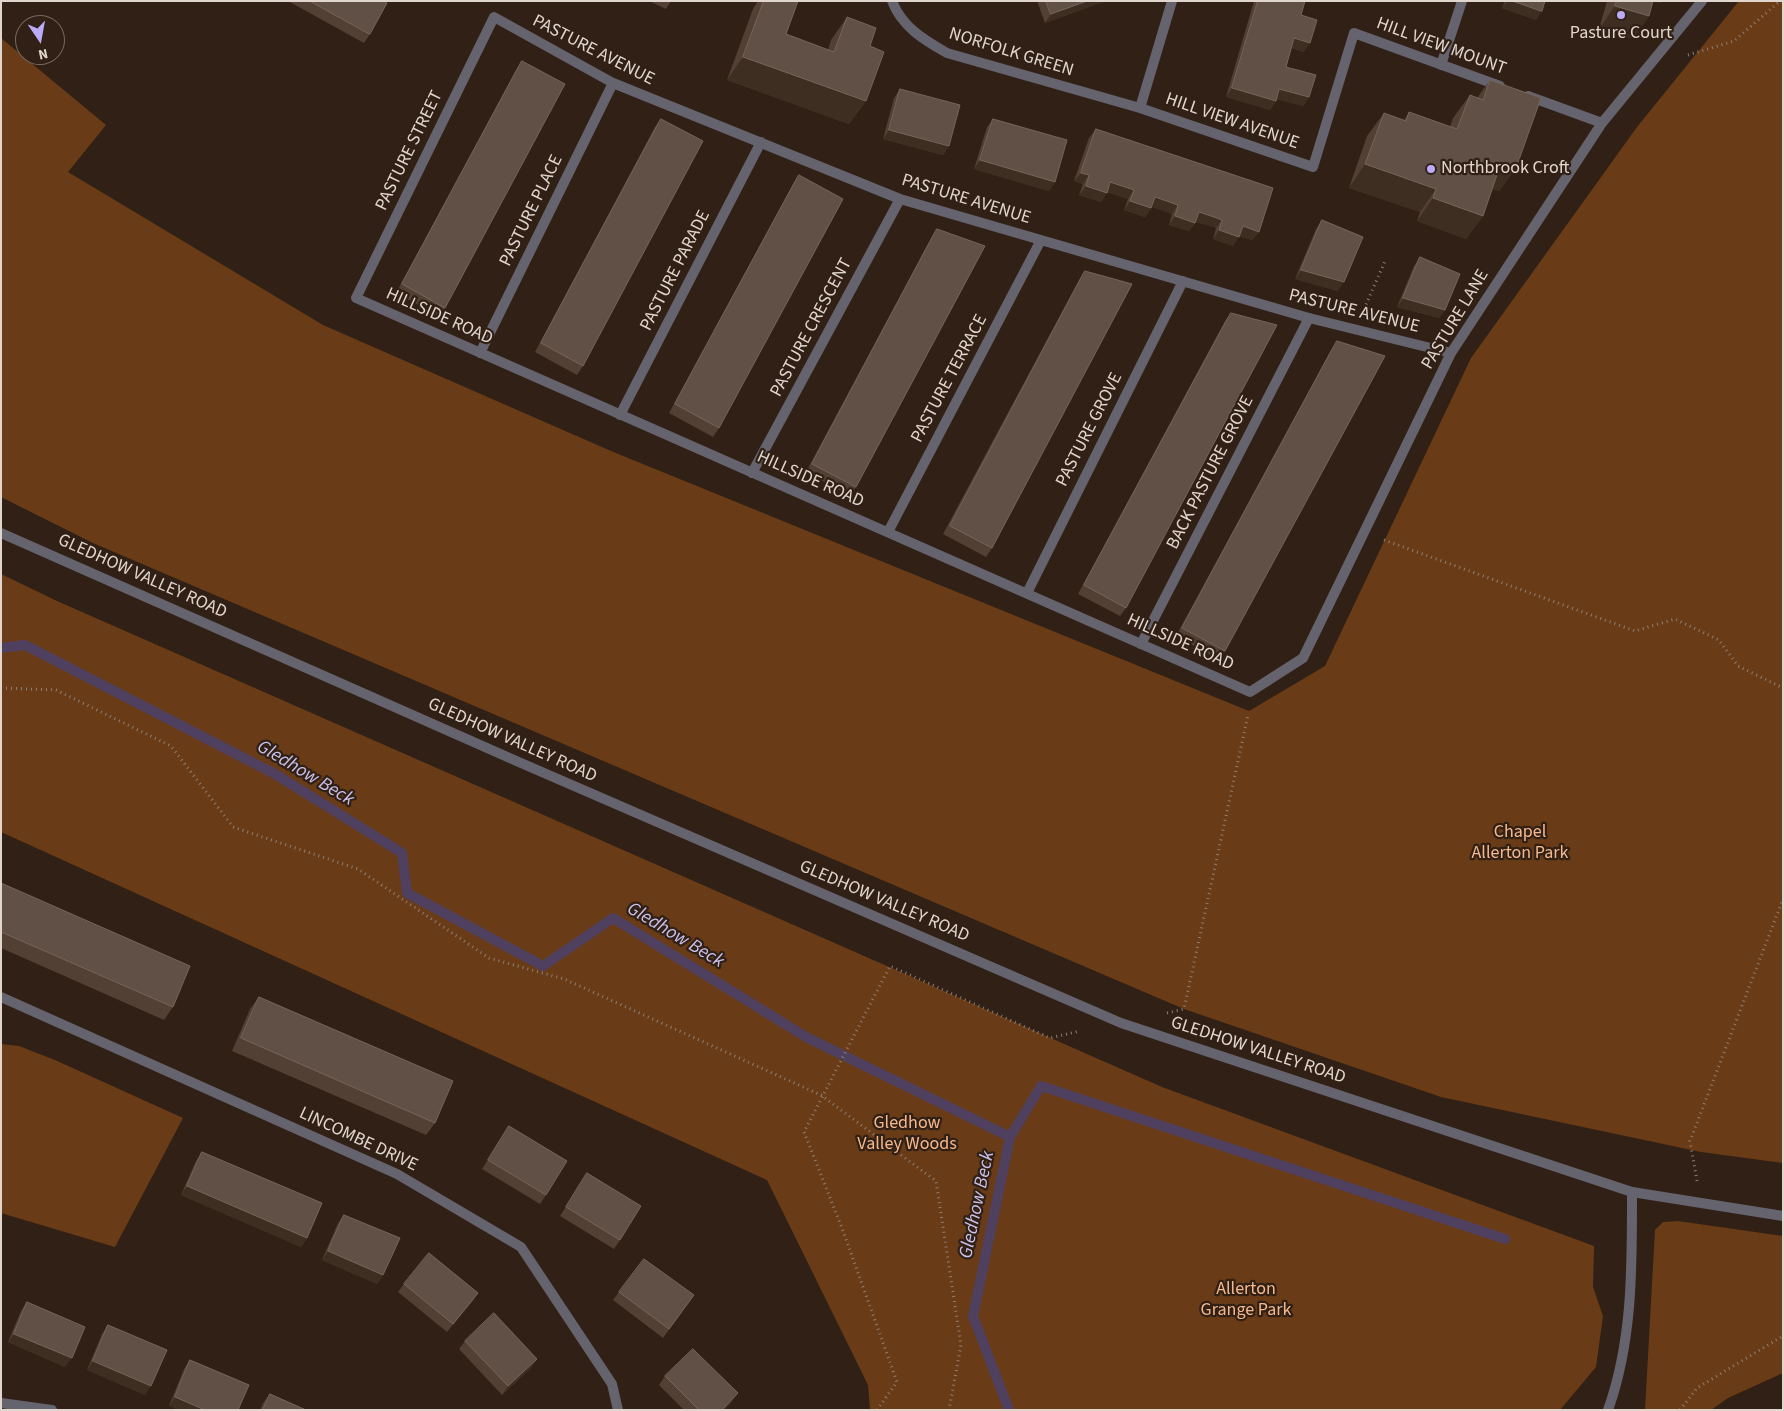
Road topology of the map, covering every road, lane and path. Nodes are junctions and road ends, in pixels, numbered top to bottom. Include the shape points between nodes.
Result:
1 (892, 1) edge
2 (1172, 1) edge
3 (1462, 1) edge
4 (1702, 1) edge
5 (1780, 1) edge
6 (494, 18) joint
7 (1686, 55) dead end
8 (1441, 65) junction
9 (613, 83) junction
10 (1140, 108) junction
11 (1602, 123) junction
12 (761, 142) junction
13 (1313, 167) joint
14 (900, 199) junction
15 (1041, 240) junction
16 (1386, 259) dead end
17 (1183, 281) junction
18 (356, 298) joint
19 (1309, 318) junction
20 (1356, 330) junction
21 (480, 353) junction
22 (1451, 353) junction
23 (620, 415) junction
24 (752, 472) junction
25 (1, 532) edge
26 (888, 532) junction
27 (1364, 532) junction
28 (1027, 594) junction
29 (1141, 644) junction
30 (1, 688) edge
31 (1783, 688) edge
32 (1250, 692) junction
33 (1783, 898) edge
34 (1, 997) edge
35 (15, 1003) junction
36 (1, 1005) edge
37 (1184, 1009) dead end
38 (1050, 1038) dead end
39 (821, 1095) junction
40 (1632, 1192) junction
41 (1702, 1203) junction
42 (1783, 1216) edge
43 (1783, 1336) edge
44 (1, 1403) edge
45 (52, 1410) edge
46 (618, 1410) edge
47 (877, 1410) edge
48 (949, 1410) edge
49 (1608, 1410) edge
50 (1680, 1410) edge

1 - 10 street, NORFOLK GREEN via 896,12 918,37 947,53
2 - 10 street
3 - 8 street
4 - 11 street, PASTURE LANE
5 - 7 path via 1734,41
6 - 9 street, PASTURE AVENUE
6 - 18 street, PASTURE STREET
8 - 11 street, HILL VIEW MOUNT
8 - 13 street, HILL VIEW MOUNT via 1354,33
9 - 12 street, PASTURE AVENUE
9 - 21 street, PASTURE PLACE
10 - 13 street, HILL VIEW AVENUE
11 - 22 street, PASTURE LANE
12 - 14 street, PASTURE AVENUE
12 - 23 street, PASTURE PARADE
14 - 15 street, PASTURE AVENUE
14 - 24 street, PASTURE CRESCENT
15 - 17 street, PASTURE AVENUE
15 - 26 street, PASTURE TERRACE
16 - 20 path
17 - 19 street, PASTURE AVENUE
17 - 28 street, PASTURE GROVE
18 - 21 street, HILLSIDE ROAD
19 - 20 street, PASTURE AVENUE
19 - 29 street, BACK PASTURE GROVE
20 - 22 street, PASTURE AVENUE
21 - 23 street, HILLSIDE ROAD
22 - 27 street, PASTURE LANE
23 - 24 street, HILLSIDE ROAD
24 - 26 street, HILLSIDE ROAD
25 - 40 street, GLEDHOW VALLEY ROAD via 530,767 1121,1023
26 - 28 street, HILLSIDE ROAD
27 - 31 path via 1635,631 1674,619 1719,640 1738,666
27 - 32 street, PASTURE LANE via 1303,658
28 - 29 street, HILLSIDE ROAD
29 - 32 street, HILLSIDE ROAD
30 - 39 path via 56,690 171,746 233,827 358,870 489,958 564,979
32 - 37 path
33 - 41 path via 1690,1141
34 - 35 street, LINCOMBE DRIVE
35 - 36 street
35 - 46 street, LINCOMBE DRIVE via 397,1174 521,1247 612,1384
38 - 39 path via 890,966
39 - 47 path via 804,1132 898,1382
39 - 48 path via 936,1181 960,1345
40 - 41 street, GLEDHOW VALLEY ROAD
40 - 49 street via 1632,1288 1619,1379
41 - 42 street, GLEDHOW VALLEY ROAD
43 - 50 path via 1697,1388
44 - 45 street

